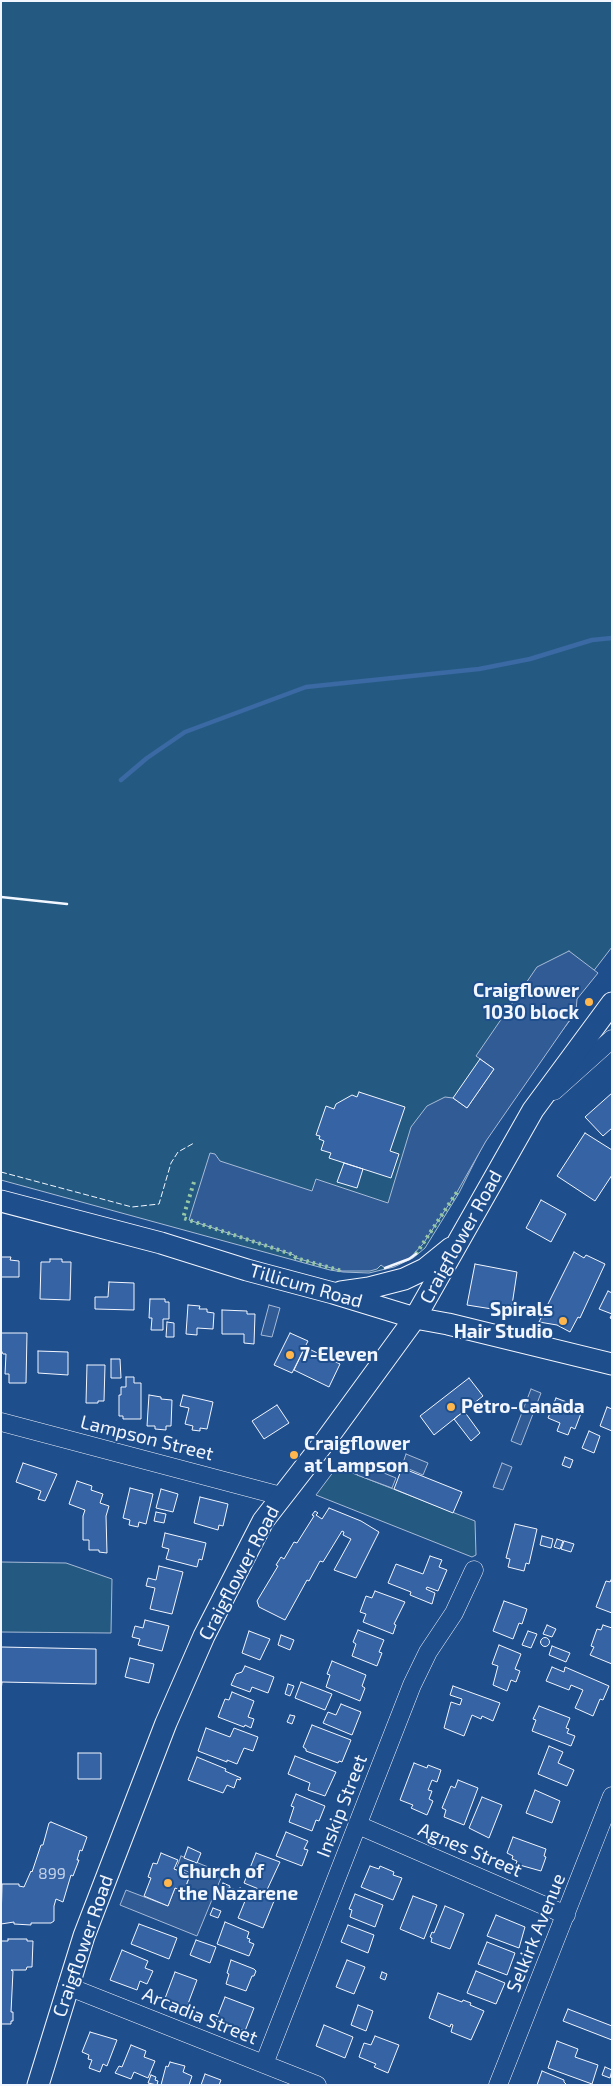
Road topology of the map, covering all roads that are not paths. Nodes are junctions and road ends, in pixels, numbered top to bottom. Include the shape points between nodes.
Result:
1 (612, 1003) edge
2 (612, 1039) edge
3 (533, 1110) junction
4 (1, 1201) edge
5 (472, 1219) junction
6 (335, 1294) junction
7 (415, 1318) junction
8 (612, 1364) edge
9 (1, 1422) edge
10 (281, 1496) junction
11 (474, 1570) dead end
12 (612, 1796) edge
13 (358, 1825) junction
14 (566, 1915) junction
15 (67, 1986) junction
16 (264, 2064) junction
17 (38, 2085) edge
18 (318, 2085) edge
19 (498, 2085) edge

1 - 3 main road, Craigflower Road
2 - 3 street, Craigflower Road
3 - 5 main road, Craigflower Road
4 - 6 main road, Tillicum Road
5 - 6 main road via 452,1247 425,1269 386,1284
5 - 7 main road, Craigflower Road
6 - 7 main road, Tillicum Road
7 - 8 main road, Tillicum Road
7 - 10 main road, Craigflower Road
9 - 10 street, Lampson Street
10 - 15 main road, Craigflower Road via 263,1521 184,1679
11 - 13 street, Inskip Street via 454,1613 428,1652 412,1685
12 - 14 street, Selkirk Avenue
13 - 14 street, Agnes Street
13 - 16 street, Inskip Street
14 - 19 street, Selkirk Avenue
15 - 16 street, Arcadia Street
15 - 17 main road, Craigflower Road
16 - 18 street, Arcadia Street

